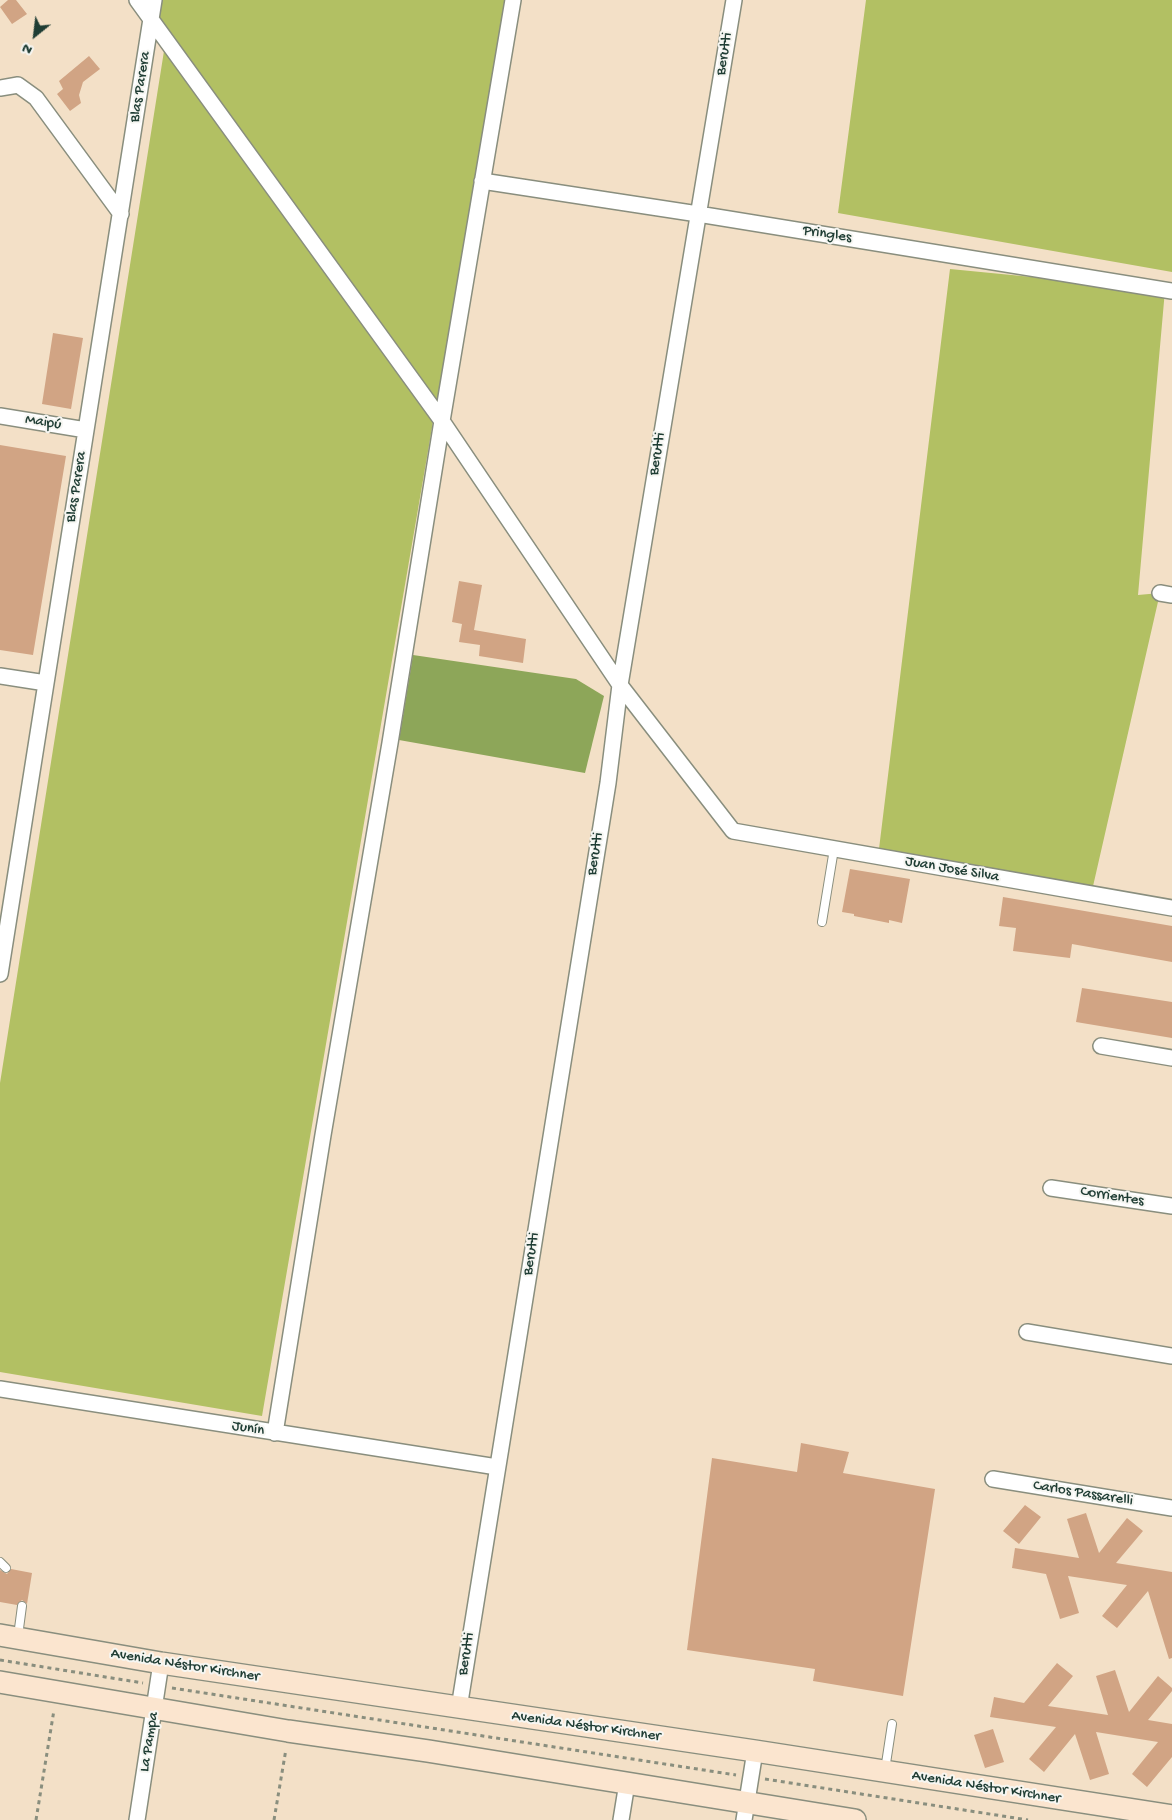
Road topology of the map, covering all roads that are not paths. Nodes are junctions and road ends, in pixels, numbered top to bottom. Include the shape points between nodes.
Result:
1 (138, 0) edge
2 (154, 0) edge
3 (514, 0) edge
4 (734, 0) edge
5 (151, 18) junction
6 (0, 88) edge
7 (482, 181) junction
8 (121, 214) junction
9 (698, 214) junction
10 (1172, 291) edge
11 (0, 416) edge
12 (442, 421) junction
13 (86, 430) junction
14 (0, 676) edge
15 (46, 683) junction
16 (620, 685) junction
17 (834, 849) junction
18 (1172, 908) edge
19 (822, 922) dead end
20 (0, 974) edge
21 (1101, 1046) dead end
22 (1172, 1058) edge
23 (1051, 1188) dead end
24 (1172, 1206) edge
25 (1027, 1332) dead end
26 (1172, 1356) edge
27 (0, 1389) edge
28 (275, 1433) junction
29 (497, 1467) junction
30 (993, 1480) dead end
31 (1172, 1508) edge
32 (22, 1606) dead end
33 (9, 1636) edge
34 (162, 1663) junction
35 (0, 1682) edge
36 (155, 1707) junction
37 (459, 1708) junction
38 (892, 1724) dead end
39 (755, 1751) junction
40 (884, 1772) junction
41 (627, 1783) junction
42 (746, 1811) edge
43 (1166, 1817) edge
44 (138, 1820) edge
45 (620, 1820) edge
46 (855, 1820) edge

1 - 5 street
2 - 5 street, Blas Parera
3 - 7 street
4 - 9 street, Berutti
5 - 8 street, Blas Parera
5 - 12 street
6 - 8 street via 18,85 36,98
7 - 9 street, Pringles
7 - 12 street
8 - 13 street, Blas Parera
9 - 10 street, Pringles
9 - 16 street, Berutti
11 - 13 street, Maipú
12 - 16 street
12 - 28 street
13 - 15 street, Blas Parera
14 - 15 street
15 - 20 street, Blas Parera
16 - 17 street, Juan José Silva via 733,831
16 - 29 street, Berutti via 608,783
17 - 18 street, Juan José Silva
17 - 19 lane
21 - 22 street
23 - 24 street, Corrientes
25 - 26 street
27 - 28 street, Junín
28 - 29 street, Junín
29 - 37 street, Berutti
30 - 31 street, Carlos Passarelli
32 - 33 lane
33 - 34 main road, Avenida Néstor Kirchner
34 - 36 street, La Pampa
34 - 37 main road, Avenida Néstor Kirchner
35 - 36 main road
36 - 41 main road via 288,1731
36 - 44 street, La Pampa
37 - 39 main road, Avenida Néstor Kirchner
38 - 40 lane
39 - 40 main road, Avenida Néstor Kirchner
39 - 42 street
40 - 43 main road, Avenida Néstor Kirchner
41 - 42 main road
41 - 45 street
42 - 46 main road

